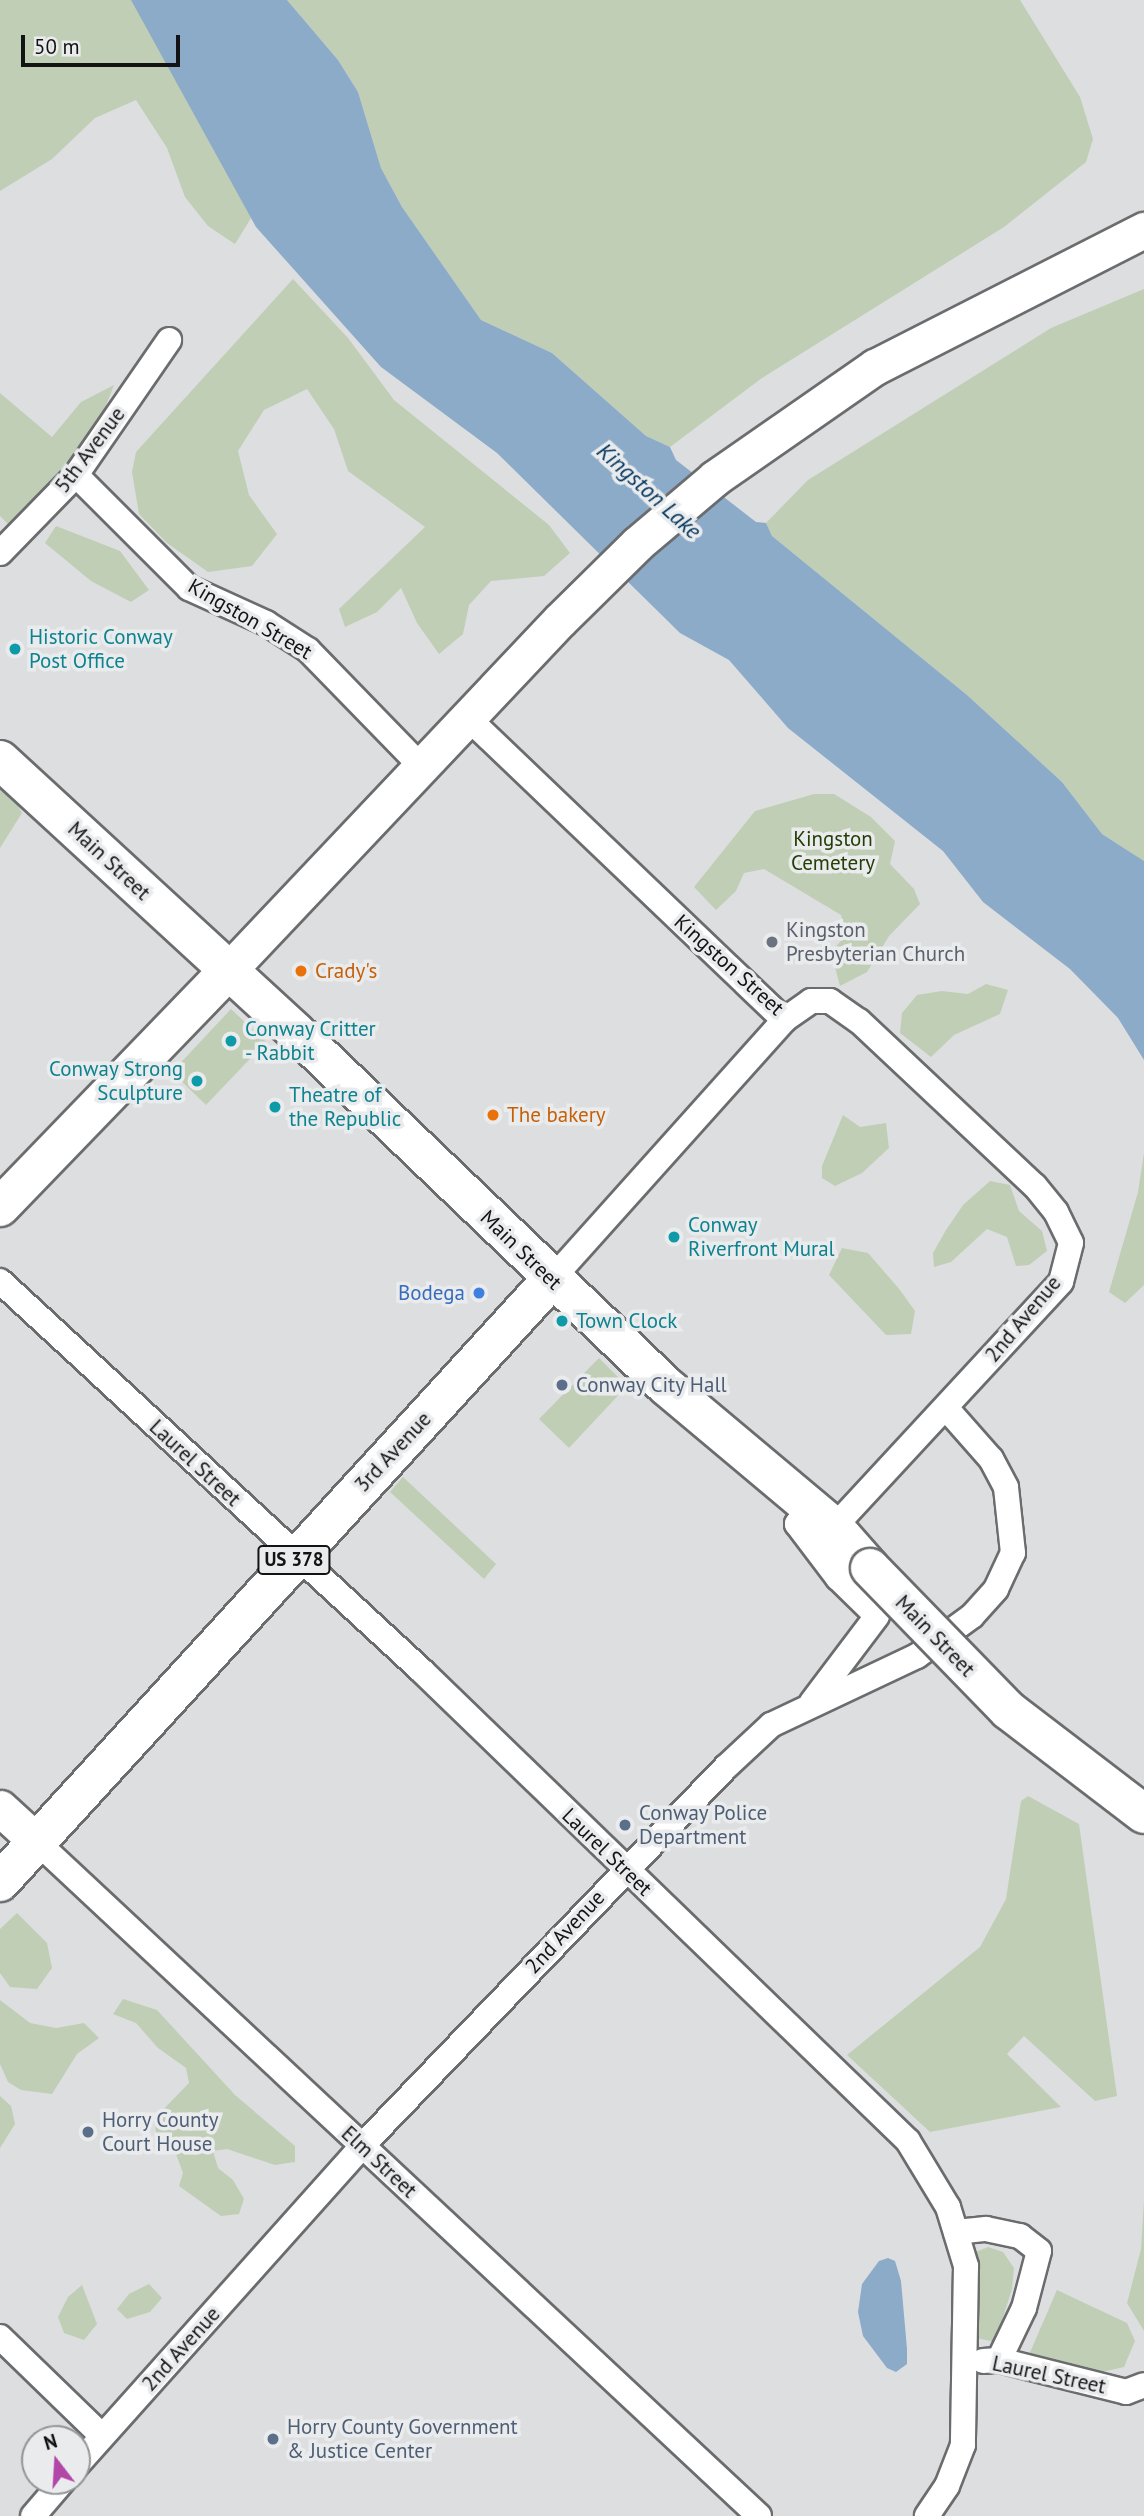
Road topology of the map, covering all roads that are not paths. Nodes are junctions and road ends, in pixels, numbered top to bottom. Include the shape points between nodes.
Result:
1 (1144, 230) edge
2 (169, 340) dead end
3 (76, 475) junction
4 (0, 553) edge
5 (467, 718) junction
6 (0, 760) edge
7 (421, 766) junction
8 (228, 971) junction
9 (784, 1020) junction
10 (1035, 1186) joint
11 (0, 1207) edge
12 (552, 1279) junction
13 (0, 1281) edge
14 (946, 1408) junction
15 (822, 1518) junction
16 (296, 1558) junction
17 (811, 1703) junction
18 (0, 1808) edge
19 (1144, 1814) edge
20 (36, 1842) junction
21 (625, 1869) junction
22 (0, 1882) edge
23 (362, 2146) junction
24 (956, 2232) junction
25 (0, 2337) edge
26 (999, 2360) junction
27 (968, 2362) junction
28 (1144, 2385) edge
29 (102, 2436) junction
30 (91, 2449) edge
31 (51, 2495) edge
32 (33, 2516) edge
33 (759, 2516) edge
34 (927, 2516) edge

1 - 5 main road via 875,366 775,433 647,536
2 - 3 street, 5th Avenue
3 - 4 street, 5th Avenue
3 - 7 street, Kingston Street via 189,588 266,623 309,650
5 - 7 main road
5 - 9 street, Kingston Street
6 - 8 main road, Main Street
7 - 8 main road
8 - 11 main road
8 - 12 main road, Main Street
9 - 10 street, Kingston Street via 811,1002 830,1002 859,1021
9 - 12 street, 3rd Avenue
10 - 14 street, 2nd Avenue via 1056,1212 1071,1243 1061,1282
12 - 15 main road, Main Street via 666,1386
12 - 16 main road, 3rd Avenue / US 378
13 - 16 street, Laurel Street
14 - 15 street, 2nd Avenue
14 - 17 street, 2nd Avenue via 991,1459 1006,1487 1013,1553 996,1589 961,1624 918,1656
15 - 17 street via 797,1524 838,1578 877,1616
15 - 19 main road, Main Street, bridge via 1008,1710
16 - 20 main road, 3rd Avenue / US 378
16 - 21 street, Laurel Street via 422,1671
17 - 21 street, 2nd Avenue via 771,1725
18 - 20 main road, Elm Street
20 - 22 main road, 3rd Avenue / US 378
20 - 23 street, Elm Street
21 - 23 street, 2nd Avenue
21 - 24 street, Laurel Street via 908,2141 948,2207
23 - 29 street, 2nd Avenue
23 - 33 street, Elm Street
24 - 26 street via 986,2229 1020,2236 1040,2251 1024,2308
24 - 27 street, Laurel Street via 966,2266
25 - 29 street
26 - 27 street, Laurel Street
26 - 28 street, Laurel Street via 1126,2392
27 - 34 street via 964,2445 947,2486
29 - 30 street, 2nd Avenue
31 - 32 street

